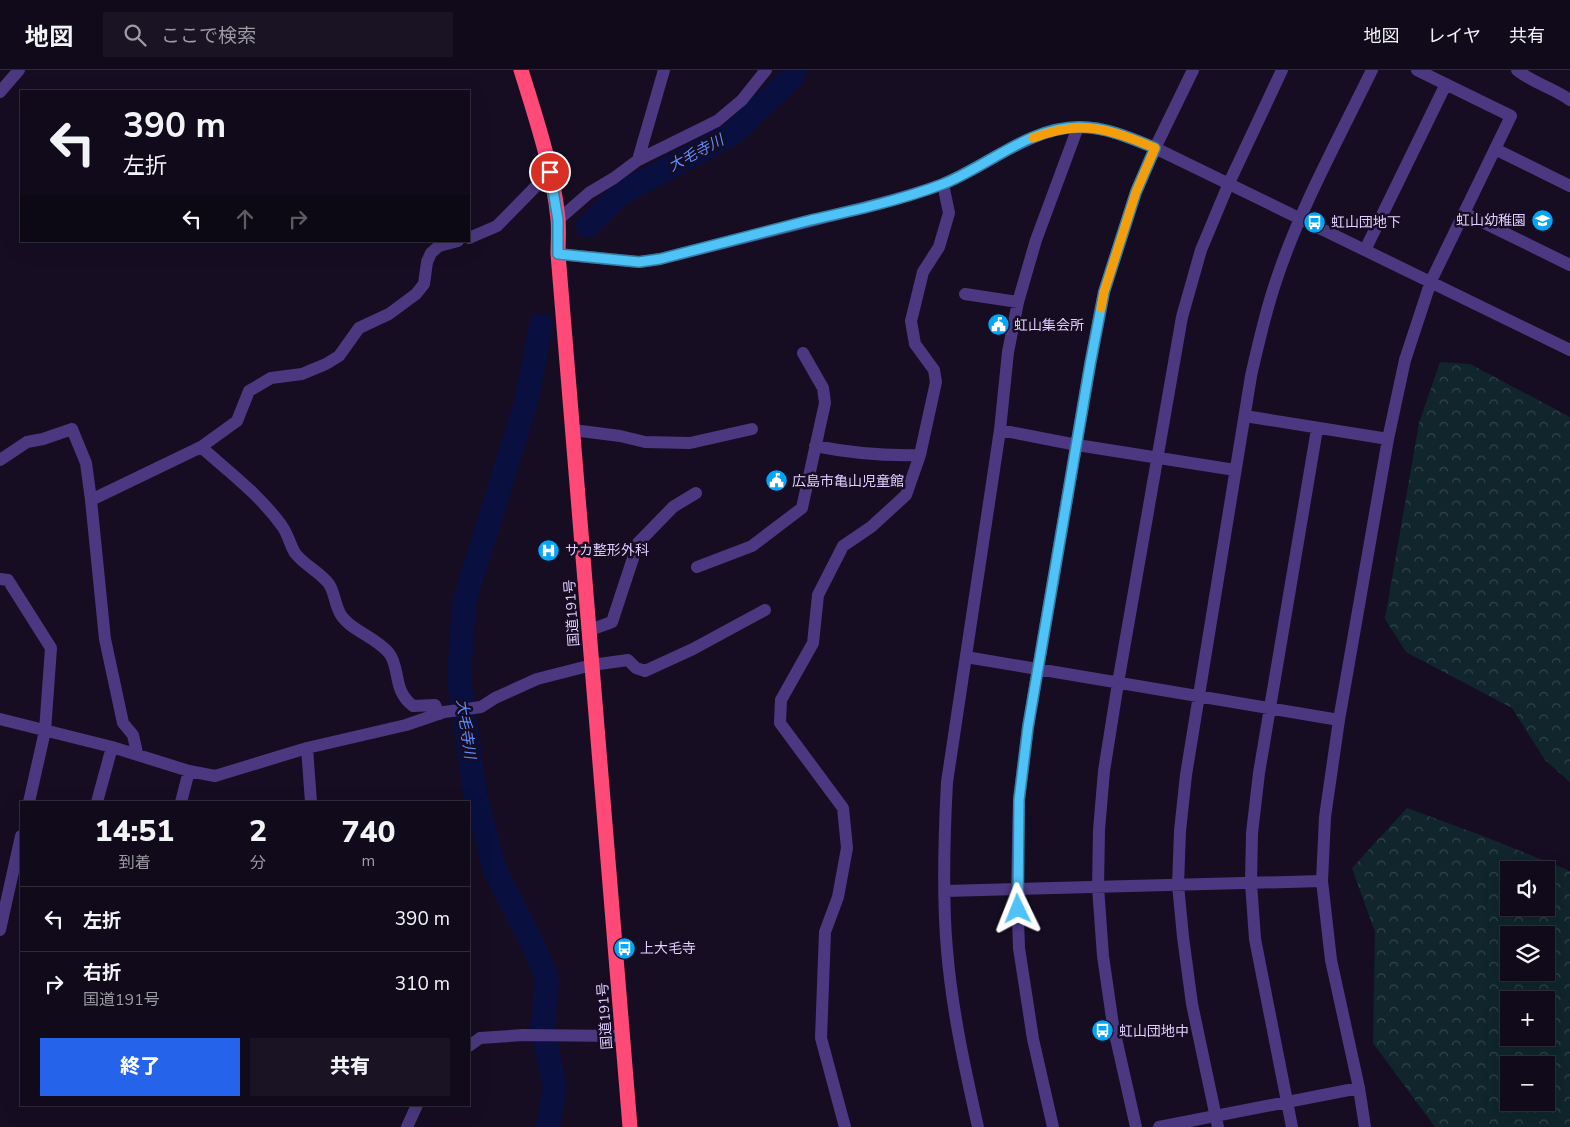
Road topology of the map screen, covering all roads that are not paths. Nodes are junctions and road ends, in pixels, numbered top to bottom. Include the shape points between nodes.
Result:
1 (19, 70) edge
2 (521, 70) edge
3 (664, 70) edge
4 (766, 70) edge
5 (1193, 70) edge
6 (1282, 70) edge
7 (1372, 70) edge
8 (1517, 70) edge
9 (1423, 71) edge
10 (1446, 84) junction
11 (0, 92) edge
12 (1570, 100) edge
13 (1078, 127) junction
14 (1155, 148) junction
15 (1495, 149) junction
16 (638, 160) junction
17 (550, 172) junction
18 (1229, 183) junction
19 (943, 184) junction
20 (1570, 186) edge
21 (1464, 214) junction
22 (1300, 219) junction
23 (558, 220) junction
24 (470, 238) edge
25 (454, 242) edge
26 (1366, 250) junction
27 (558, 254) junction
28 (1570, 265) edge
29 (1431, 281) junction
30 (966, 294) dead end
31 (1018, 302) junction
32 (1570, 350) edge
33 (803, 353) dead end
34 (1244, 416) junction
35 (752, 429) dead end
36 (1318, 429) junction
37 (573, 430) junction
38 (1000, 430) junction
39 (1388, 439) junction
40 (1076, 445) junction
41 (815, 446) junction
42 (201, 447) junction
43 (920, 455) junction
44 (1157, 457) junction
45 (0, 460) edge
46 (1235, 470) junction
47 (696, 493) dead end
48 (91, 500) junction
49 (697, 567) dead end
50 (0, 579) edge
51 (765, 610) dead end
52 (590, 630) junction
53 (966, 657) junction
54 (592, 665) junction
55 (1039, 670) junction
56 (1118, 683) junction
57 (1198, 696) junction
58 (1270, 709) junction
59 (441, 713) junction
60 (0, 719) edge
61 (1339, 720) junction
62 (45, 731) junction
63 (112, 746) junction
64 (307, 748) junction
65 (137, 754) junction
66 (189, 771) junction
67 (29, 801) edge
68 (97, 801) edge
69 (181, 801) edge
70 (311, 801) edge
71 (20, 844) edge
72 (1322, 881) junction
73 (1251, 883) junction
74 (1178, 885) junction
75 (1098, 887) junction
76 (1017, 890) junction
77 (945, 891) junction
78 (0, 930) edge
79 (622, 1036) junction
80 (470, 1045) edge
81 (1359, 1088) junction
82 (1288, 1102) junction
83 (417, 1106) edge
84 (1217, 1121) edge
85 (406, 1127) edge
86 (630, 1127) edge
87 (844, 1127) edge
88 (978, 1127) edge
89 (1053, 1127) edge
90 (1136, 1127) edge
91 (1159, 1127) edge
92 (1292, 1127) edge
93 (1365, 1127) edge

1 - 11 street
2 - 17 highway, 国道191号
3 - 16 street
4 - 16 street via 742,100 717,122
5 - 14 street
6 - 18 street
7 - 22 street
8 - 12 street
9 - 10 street
10 - 15 street via 1511,116
10 - 26 street
13 - 14 street via 1106,130
13 - 19 street via 1023,142
13 - 31 street via 1036,240
14 - 18 street
14 - 40 street via 1136,192 1104,292
15 - 20 street
15 - 21 street
16 - 23 street via 589,193
17 - 23 highway, 国道191号
17 - 24 street via 497,226
18 - 22 street
18 - 44 street via 1201,250 1182,317
19 - 27 street via 898,199 660,259 639,262
19 - 43 street via 949,212 939,247 923,272 910,321 915,344 934,370 936,382
21 - 28 street
21 - 29 street
22 - 26 street
22 - 34 street via 1264,317
23 - 27 highway, 国道191号
25 - 42 street via 439,246 431,253 424,284 416,294 389,314 359,328 339,356 326,364 302,374 272,378 249,391 237,421
26 - 29 street
27 - 37 highway, 国道191号
29 - 32 street
29 - 39 street via 1405,360
30 - 31 street
31 - 38 street via 1008,352
33 - 41 street via 823,388 825,403
34 - 36 street
34 - 46 street
35 - 37 street via 690,443 645,442
36 - 39 street
36 - 58 street
37 - 52 highway, 国道191号
38 - 40 street
38 - 53 street
39 - 61 street
40 - 44 street
40 - 55 street
41 - 43 street via 858,454
41 - 49 street via 802,508 752,546
42 - 48 street
42 - 59 street via 258,497 283,527 296,554 329,584 346,621 378,641 390,654 398,685 408,702 413,706 435,705
43 - 87 street via 906,495 871,527 843,546 818,595 813,643 781,700 780,723 843,808 847,848 838,898 825,932 821,1038
44 - 46 street
44 - 56 street
45 - 48 street via 27,442 72,429 86,463
46 - 57 street
47 - 52 street via 673,507 638,543 612,622
48 - 65 street via 104,639 123,723 133,735
50 - 62 street via 8,580 51,648
51 - 54 street via 645,671 628,660
52 - 54 highway, 国道191号
53 - 55 street
53 - 77 street via 947,782
54 - 59 street via 537,679 481,707
54 - 79 highway, 国道191号
55 - 56 street
55 - 76 street via 1019,800
56 - 57 street
56 - 75 street via 1104,771
57 - 58 street
57 - 74 street via 1180,831
58 - 61 street
58 - 73 street via 1252,833
59 - 64 street via 406,725
60 - 62 street
61 - 72 street via 1325,817
62 - 63 street
62 - 67 street
63 - 65 street
63 - 68 street
64 - 66 street via 215,776
64 - 70 street
65 - 66 street
66 - 69 street
71 - 78 street
72 - 73 street
72 - 81 street via 1331,960
73 - 74 street
73 - 82 street via 1255,939
74 - 75 street
74 - 84 street via 1192,1004
75 - 76 street
75 - 90 street via 1113,1025
76 - 77 street
76 - 89 street via 1020,948 1033,1039
77 - 88 street via 946,950
79 - 80 street via 523,1035 480,1038
79 - 86 highway, 国道191号
81 - 82 street
81 - 93 street
82 - 84 street
82 - 92 street
83 - 85 street
84 - 91 street

